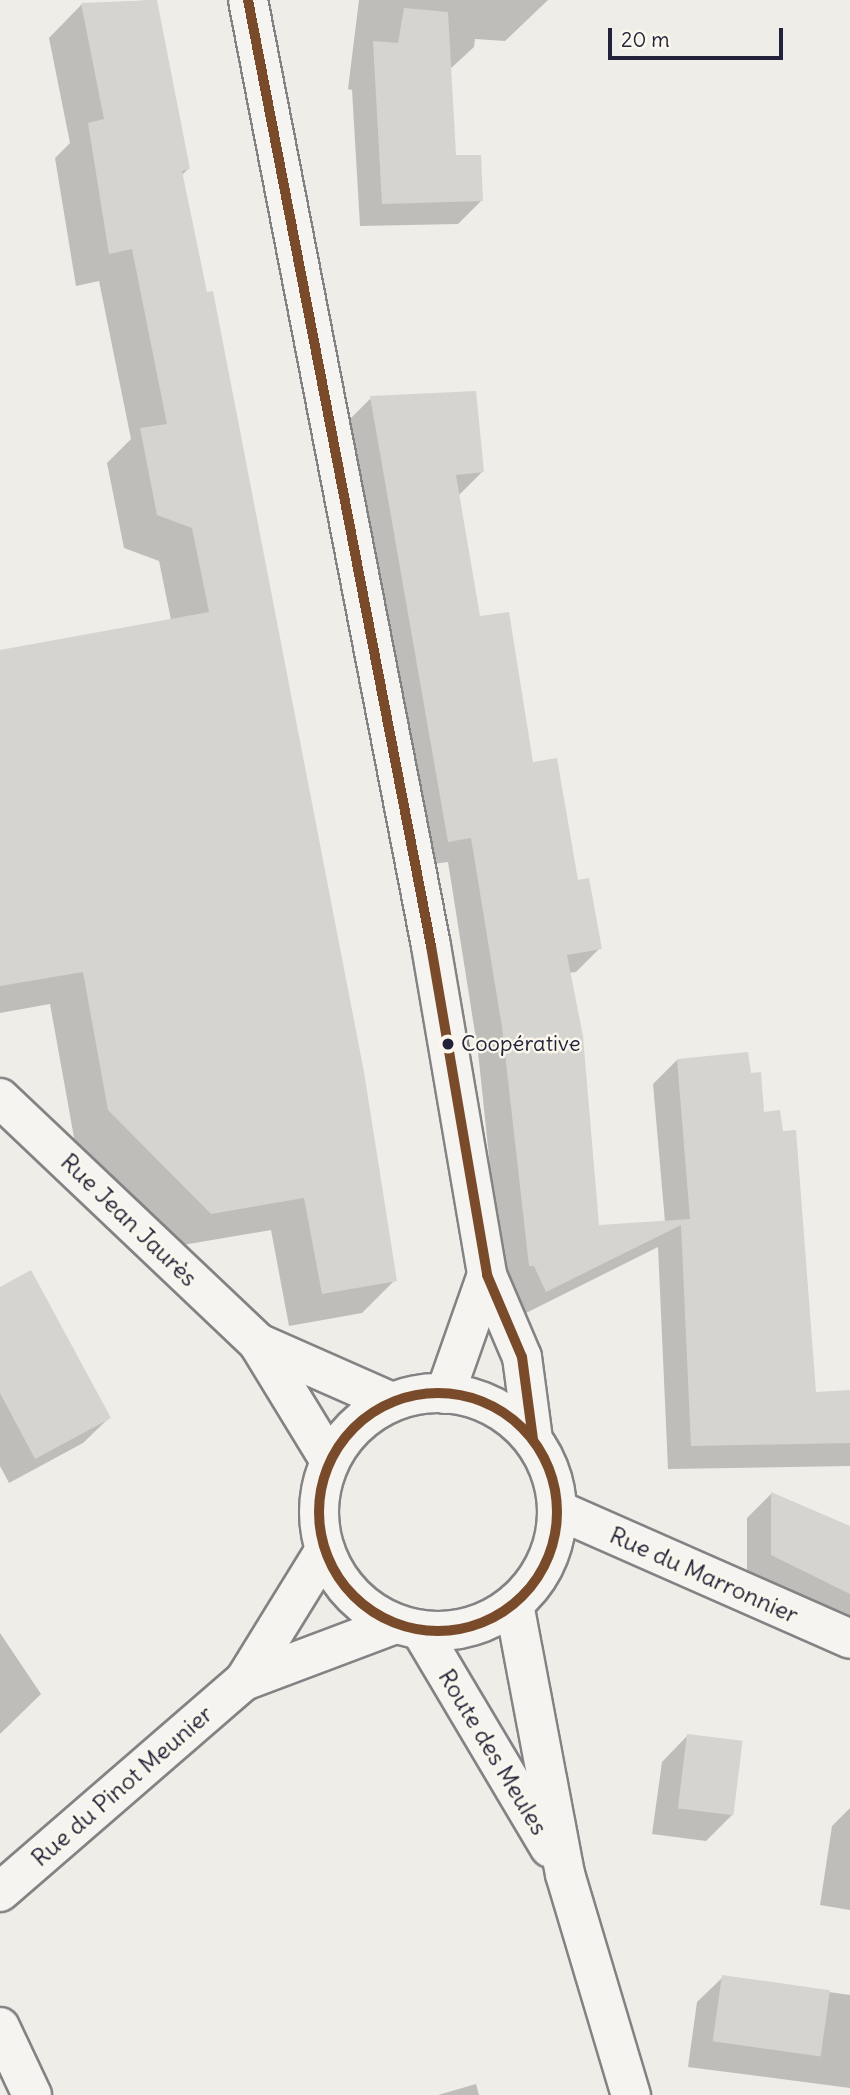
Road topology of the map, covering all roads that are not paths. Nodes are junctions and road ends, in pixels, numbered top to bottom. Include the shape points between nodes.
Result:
1 (249, 1) edge
2 (0, 1098) edge
3 (487, 1275) junction
4 (258, 1343) junction
5 (445, 1394) junction
6 (392, 1402) junction
7 (533, 1439) junction
8 (330, 1461) junction
9 (558, 1510) junction
10 (325, 1550) junction
11 (514, 1604) junction
12 (409, 1627) junction
13 (850, 1639) edge
14 (244, 1681) junction
15 (565, 1874) junction
16 (0, 1892) edge
17 (0, 2027) edge
18 (32, 2095) edge
19 (631, 2095) edge

1 - 3 street via 428,933
2 - 4 street, Rue Jean Jaurès
3 - 5 street
3 - 7 street via 522,1357
4 - 6 street, Rue Jean Jaurès
4 - 8 street, Rue Jean Jaurès
5 - 6 street
5 - 7 street via 478,1399 515,1421
6 - 8 street via 355,1425
7 - 9 street via 547,1461
8 - 10 street via 319,1506
9 - 11 street via 554,1542 543,1571
9 - 13 street, Rue du Marronnier
10 - 12 street via 341,1582 365,1606
10 - 14 street, Rue du Pinot Meunier
11 - 12 street via 475,1626
11 - 15 street, Route des Meules
12 - 14 street, Rue du Pinot Meunier
12 - 15 street, Route des Meules
14 - 16 street, Rue du Pinot Meunier
15 - 19 street, Route des Meules
17 - 18 street

